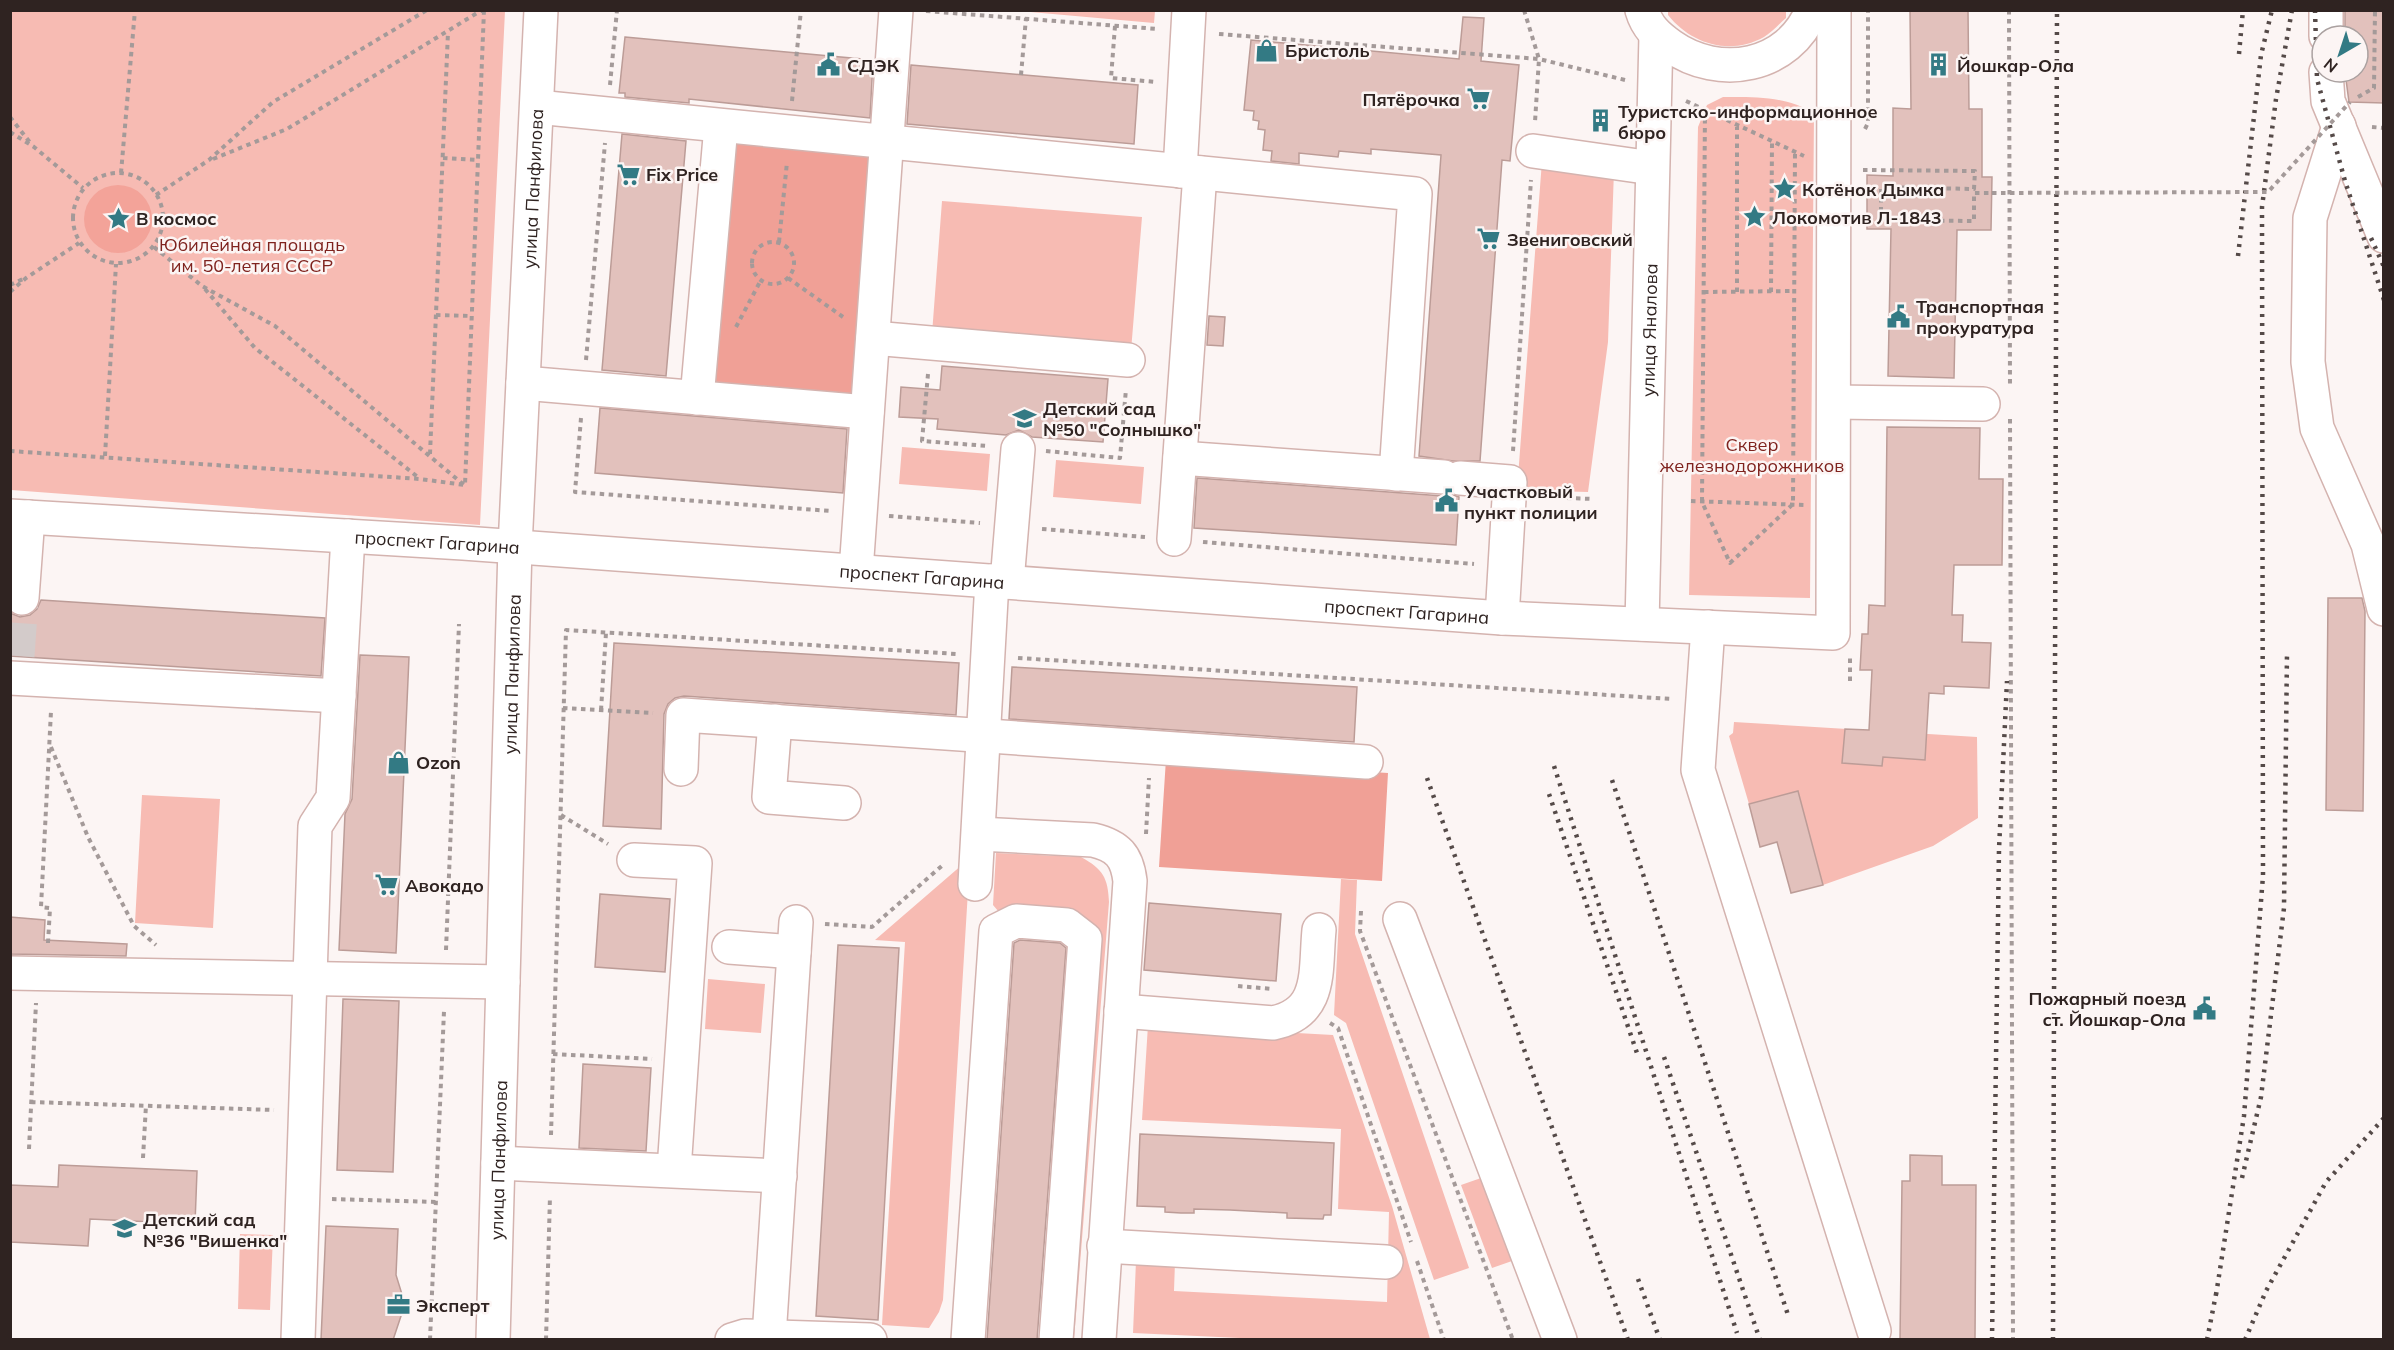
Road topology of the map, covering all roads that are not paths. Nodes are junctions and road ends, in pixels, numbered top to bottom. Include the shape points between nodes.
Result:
1 (542, 10) edge
2 (896, 10) edge
3 (1812, 10) edge
4 (1834, 10) edge
5 (1642, 19) edge
6 (1188, 21) edge
7 (2327, 84) edge
8 (537, 107) junction
9 (2344, 114) junction
10 (721, 126) junction
11 (887, 142) junction
12 (1533, 151) road end
13 (1652, 168) junction
14 (1190, 172) junction
15 (2384, 236) edge
16 (873, 338) junction
17 (1128, 360) dead end
18 (523, 383) junction
19 (697, 398) junction
20 (1834, 402) junction
21 (2001, 403) road end
22 (867, 412) junction
23 (1018, 449) dead end
24 (1180, 458) junction
25 (1396, 474) junction
26 (19, 517) edge
27 (348, 536) junction
28 (1174, 540) dead end
29 (515, 547) junction
30 (856, 571) junction
31 (1000, 582) junction
32 (22, 598) tunnel mouth
33 (2384, 609) edge
34 (1502, 618) junction
35 (1642, 624) junction
36 (1708, 627) junction
37 (15, 671) edge
38 (339, 696) junction
39 (775, 721) junction
40 (984, 736) junction
41 (1366, 762) dead end
42 (681, 769) dead end
43 (844, 802) dead end
44 (979, 834) junction
45 (634, 860) road end
46 (975, 884) dead end
47 (1400, 919) dead end
48 (1319, 930) dead end
49 (729, 947) dead end
50 (31, 974) edge
51 (309, 978) junction
52 (503, 982) junction
53 (1121, 1011) junction
54 (498, 1162) junction
55 (674, 1170) junction
56 (780, 1176) junction
57 (1104, 1246) junction
58 (1386, 1262) dead end
59 (1874, 1331) dead end
60 (770, 1336) junction
61 (298, 1340) edge
62 (493, 1340) edge
63 (732, 1340) edge
64 (870, 1340) edge
65 (968, 1340) edge
66 (1056, 1340) edge
67 (1099, 1340) edge
68 (1560, 1340) edge

1 - 8 street, улица Панфилова
2 - 11 street
3 - 5 street via 1808,22 1788,45 1761,60 1735,66 1706,63 1682,54
4 - 20 street
5 - 13 street, улица Яналова via 1654,87
6 - 14 street via 1185,84
7 - 9 street via 2328,101
8 - 10 street
8 - 18 street, улица Панфилова
9 - 15 street
9 - 33 street via 2310,218 2308,362 2317,428 2368,544
10 - 11 street
10 - 19 street
11 - 14 street
11 - 16 street
12 - 13 street
13 - 35 street, улица Яналова
14 - 24 street
14 - 25 street via 1415,194
16 - 17 street
16 - 22 street
18 - 19 street
18 - 29 street, улица Панфилова
19 - 22 street
20 - 21 street
20 - 36 street, проспект Гагарина via 1833,633
22 - 30 street
23 - 31 street
24 - 25 street
24 - 28 street
25 - 34 street via 1452,478 1510,489
26 - 27 street, проспект Гагарина
26 - 32 street
27 - 29 street, проспект Гагарина
27 - 38 street
29 - 30 street, проспект Гагарина
29 - 52 street, улица Панфилова
30 - 31 street, проспект Гагарина
31 - 34 street, проспект Гагарина
31 - 40 street via 988,656
34 - 35 street, проспект Гагарина
35 - 36 street, проспект Гагарина
36 - 59 street via 1698,771
37 - 38 street via 53,680
38 - 51 street via 333,798 315,826
39 - 40 street
39 - 42 street via 683,715
39 - 43 street via 769,797
40 - 41 street
40 - 44 street
44 - 46 street
44 - 53 street via 1093,840 1120,853 1128,866 1130,881
45 - 55 street via 695,863
47 - 68 street
48 - 53 street via 1314,991 1306,1007 1286,1021
49 - 56 street via 801,933
50 - 51 street
51 - 52 street
51 - 61 street
52 - 54 street, улица Панфилова
53 - 57 street
54 - 55 street
54 - 62 street, улица Панфилова
55 - 56 street
56 - 60 street
57 - 58 street
57 - 67 street
60 - 63 street
60 - 64 street
65 - 66 street via 996,931 1016,921 1067,925 1085,939

